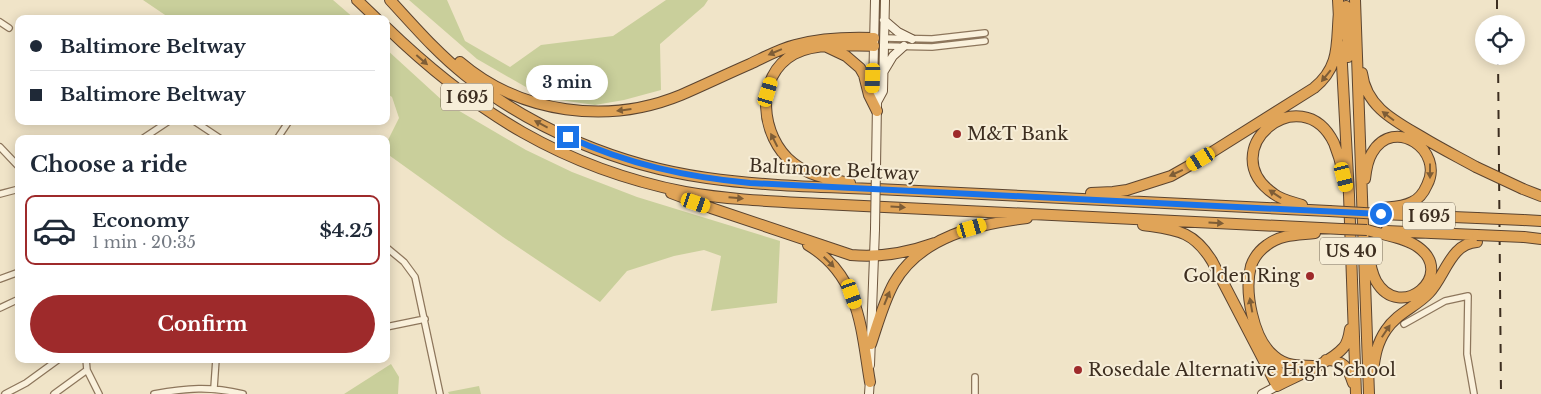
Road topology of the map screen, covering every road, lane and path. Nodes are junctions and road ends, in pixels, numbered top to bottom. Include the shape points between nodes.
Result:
1 (357, 0) edge
2 (390, 0) edge
3 (875, 0) edge
4 (885, 0) edge
5 (1338, 0) edge
6 (1345, 0) edge
7 (1354, 0) edge
8 (401, 12) junction
9 (1339, 12) junction
10 (373, 15) edge
11 (884, 20) junction
12 (0, 22) edge
13 (9, 28) dead end
14 (390, 31) edge
15 (1356, 31) junction
16 (985, 33) dead end
17 (912, 39) junction
18 (985, 41) dead end
19 (879, 42) junction
20 (904, 46) junction
21 (826, 47) junction
22 (884, 73) junction
23 (877, 106) junction
24 (164, 125) edge
25 (200, 125) edge
26 (148, 135) edge
27 (214, 135) edge
28 (0, 147) edge
29 (1360, 154) junction
30 (15, 163) edge
31 (654, 185) junction
32 (877, 188) junction
33 (15, 190) edge
34 (0, 194) edge
35 (1008, 195) junction
36 (1349, 196) junction
37 (1362, 196) junction
38 (1541, 196) edge
39 (1325, 211) junction
40 (1381, 211) junction
41 (1057, 214) junction
42 (1098, 217) junction
43 (1541, 221) edge
44 (1365, 227) junction
45 (1335, 229) junction
46 (1382, 232) junction
47 (790, 234) junction
48 (1477, 238) junction
49 (1540, 239) edge
50 (935, 243) junction
51 (390, 251) edge
52 (874, 256) junction
53 (15, 273) edge
54 (0, 279) edge
55 (15, 301) edge
56 (1353, 306) junction
57 (0, 308) edge
58 (425, 319) junction
59 (1404, 324) dead end
60 (390, 326) edge
61 (871, 344) junction
62 (1265, 347) junction
63 (1326, 360) junction
64 (54, 363) edge
65 (86, 363) edge
66 (216, 363) edge
67 (1316, 366) junction
68 (87, 370) junction
69 (975, 378) dead end
70 (870, 382) junction
71 (1280, 384) junction
72 (214, 388) junction
73 (1356, 393) edge
74 (5, 394) edge
75 (54, 394) edge
76 (99, 394) edge
77 (154, 394) edge
78 (243, 394) edge
79 (440, 394) edge
80 (870, 394) edge
81 (975, 394) edge
82 (1262, 394) edge
83 (1370, 394) edge
84 (1474, 394) edge

1 - 10 highway
2 - 8 highway, Baltimore Beltway / I 695
3 - 19 main road
4 - 11 main road
5 - 9 highway, US 40
6 - 29 highway via 1352,116
7 - 15 highway, US 40
19 -> 8 highway via 828,38 800,44 660,102 623,110 585,112 538,104 502,90 468,69
32 -> 8 highway, Baltimore Beltway / I 695 via 706,178 610,154 548,128 486,91 440,53
9 -> 35 highway via 1334,64 1326,77 1314,88 1185,169 1157,182 1113,192
9 - 36 highway, US 40
11 - 17 main road
11 - 19 main road
12 - 13 street
14 -> 31 highway, Baltimore Beltway / I 695 via 452,86 515,128 573,158
15 - 29 highway, US 40
38 -> 15 highway, bridge via 1476,167 1390,119 1367,93
16 - 17 street
17 - 19 street
18 - 20 street
19 - 20 street
19 - 21 highway
19 - 22 main road
19 - 23 main road via 873,90
20 - 22 main road via 893,56
21 - 23 highway via 846,56 860,68
32 -> 21 highway via 803,170 781,152 770,131 766,103 775,73 794,54
22 - 23 main road via 883,91
23 - 52 main road, bridge
24 - 26 street
25 - 27 street
28 - 30 street
29 - 37 highway, US 40
31 -> 41 highway, Baltimore Beltway / I 695 via 751,200
31 - 47 highway via 681,198
32 - 35 highway, Baltimore Beltway / I 695
33 - 34 street
35 - 39 highway, Baltimore Beltway / I 695
39 -> 36 highway via 1281,199 1268,190 1256,174 1252,157 1254,148 1261,135 1275,122 1292,117 1306,118 1323,128 1334,142
36 - 56 highway, US 40
37 -> 40 highway via 1369,158 1378,145 1390,137 1411,139 1425,151 1430,161 1429,182 1413,202
37 - 44 highway, US 40
39 - 40 highway, Baltimore Beltway / I 695, bridge
40 - 43 highway, Baltimore Beltway / I 695, bridge
41 - 42 highway, Baltimore Beltway / I 695
41 - 50 highway via 987,224
42 -> 45 highway, Baltimore Beltway / I 695
42 - 71 highway via 1184,232 1196,240 1212,261
44 - 45 highway, Baltimore Beltway / I 695, bridge
44 - 46 highway, Baltimore Beltway
44 - 46 highway via 1372,271 1380,287 1395,296 1418,294 1429,280 1431,267 1425,253
44 - 83 highway, US 40
62 -> 45 highway via 1255,324 1249,293 1250,274 1257,255 1266,245 1280,238
46 - 48 highway, I 695
47 - 52 highway via 851,255
47 -> 70 highway via 830,262 852,294 860,319
48 - 49 highway
83 -> 48 highway via 1378,343 1385,331 1399,315 1428,294 1461,247
50 - 52 highway via 904,253
61 -> 50 highway via 895,281 913,260
51 - 58 street via 412,271
52 - 61 main road
53 - 54 street
55 - 57 street
56 - 63 highway via 1347,342
56 - 73 highway, US 40
58 - 60 street
58 - 79 street
59 - 84 street via 1445,301 1468,296 1467,354
61 - 70 main road
62 - 67 highway via 1285,363
62 - 71 highway
63 - 67 highway
63 - 73 highway via 1335,360 1345,366
64 - 74 street
65 - 68 street
66 - 72 street
67 - 71 highway
68 - 75 street
68 - 76 street
69 - 81 street
70 - 80 main road
71 - 82 main road
72 - 77 street
72 - 78 street

